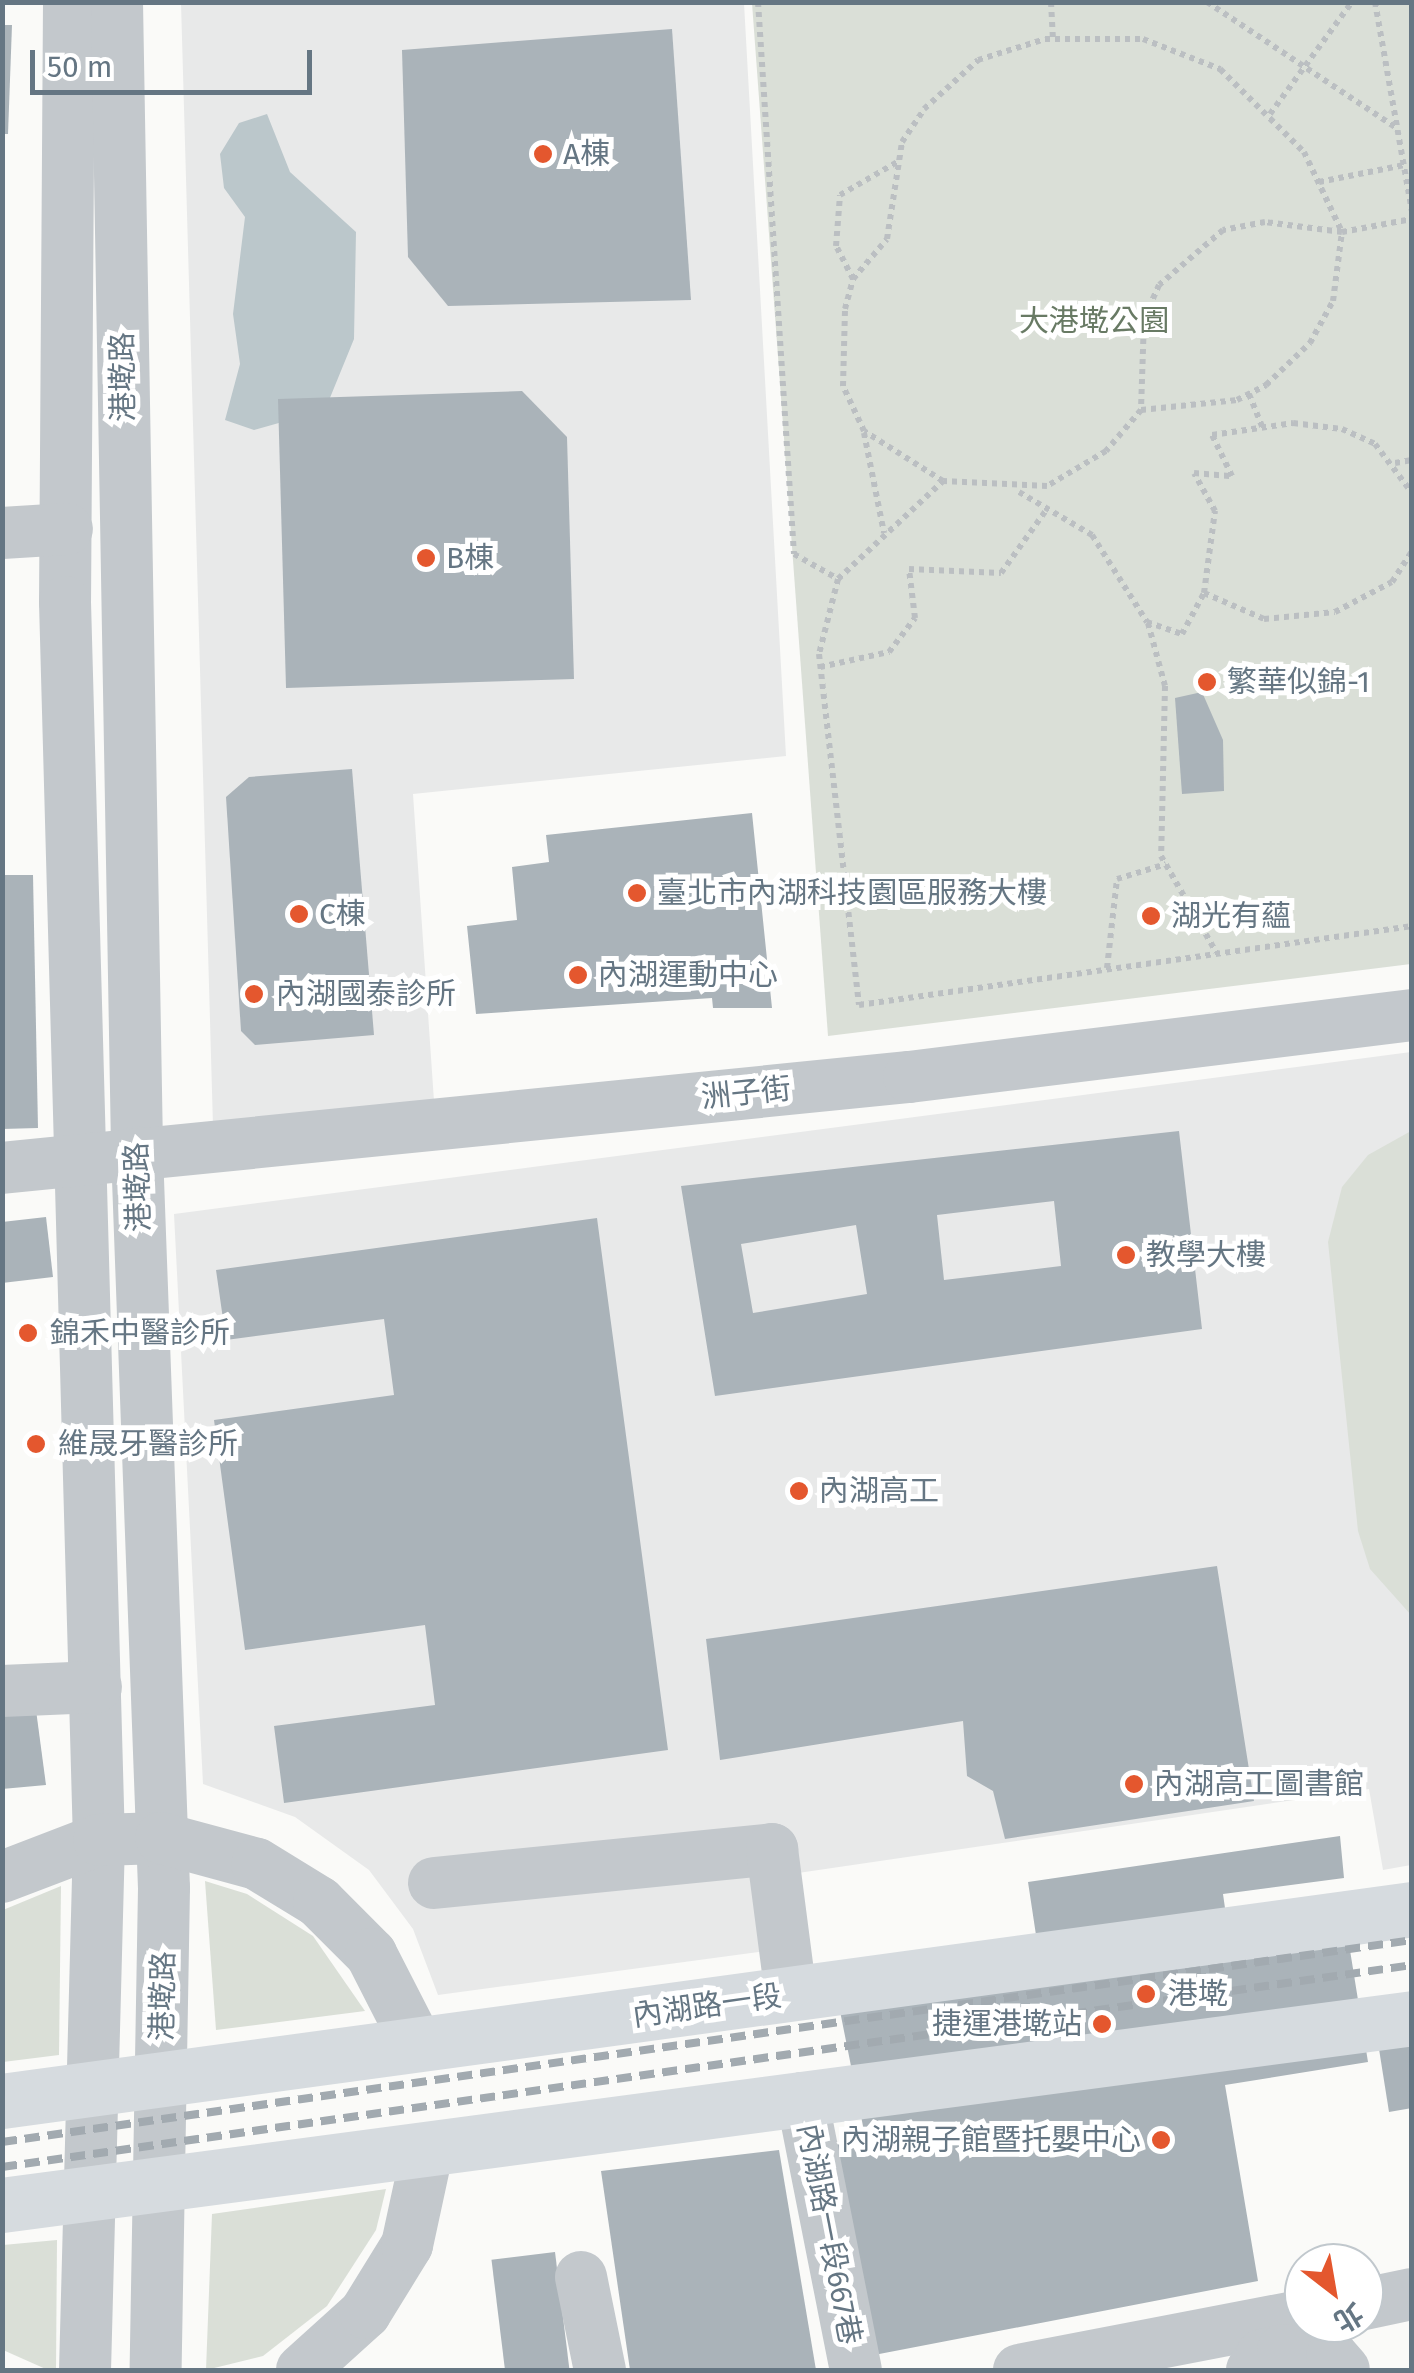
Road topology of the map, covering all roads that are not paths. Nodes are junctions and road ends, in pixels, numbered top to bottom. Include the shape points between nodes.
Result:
1 (68, 2) edge
2 (118, 2) edge
3 (67, 529) junction
4 (2, 532) edge
5 (1412, 1015) edge
6 (136, 1152) junction
7 (80, 1161) junction
8 (2, 1168) edge
9 (96, 1687) junction
10 (2, 1692) edge
11 (161, 1838) junction
12 (99, 1840) junction
13 (2, 1877) edge
14 (434, 1883) dead end
15 (1412, 1909) edge
16 (791, 1995) junction
17 (1412, 2018) edge
18 (418, 2046) junction
19 (160, 2080) junction
20 (95, 2090) junction
21 (802, 2098) junction
22 (2, 2101) edge
23 (428, 2148) junction
24 (164, 2186) junction
25 (94, 2194) junction
26 (2, 2204) edge
27 (581, 2277) dead end
28 (1412, 2294) edge
29 (1384, 2300) edge
30 (1284, 2319) edge
31 (85, 2370) edge
32 (156, 2370) edge
33 (302, 2370) edge
34 (600, 2370) edge
35 (856, 2370) edge
36 (1019, 2370) edge
37 (1252, 2370) edge
38 (1344, 2370) edge

1 - 3 street, 港墘路
2 - 6 street, 港墘路
3 - 4 street
3 - 7 street, 港墘路
5 - 6 street, 洲子街 via 910,1077
6 - 7 street, 洲子街
6 - 11 street, 港墘路
7 - 8 street, 洲子街
7 - 9 street, 港墘路
9 - 10 street
9 - 12 street, 港墘路
11 - 12 street
11 - 18 street via 257,1864 319,1902 371,1954
11 - 19 street, 港墘路
12 - 13 street
12 - 20 street, 港墘路
14 - 16 street via 772,1850
15 - 16 main road, 內湖路一段
16 - 18 main road, 內湖路一段
17 - 21 main road
18 - 19 main road, 內湖路一段
19 - 20 main road, 內湖路一段
19 - 24 street, 港墘路
20 - 22 main road, 內湖路一段
20 - 25 street, 港墘路
21 - 23 main road
21 - 35 street, 內湖路一段667巷
23 - 24 main road
23 - 33 street via 407,2245 365,2312
24 - 25 main road
24 - 32 street, 港墘路
25 - 26 main road
25 - 31 street, 港墘路
27 - 34 street
28 - 29 street
30 - 36 street
37 - 38 street via 1262,2354 1283,2350 1332,2356

